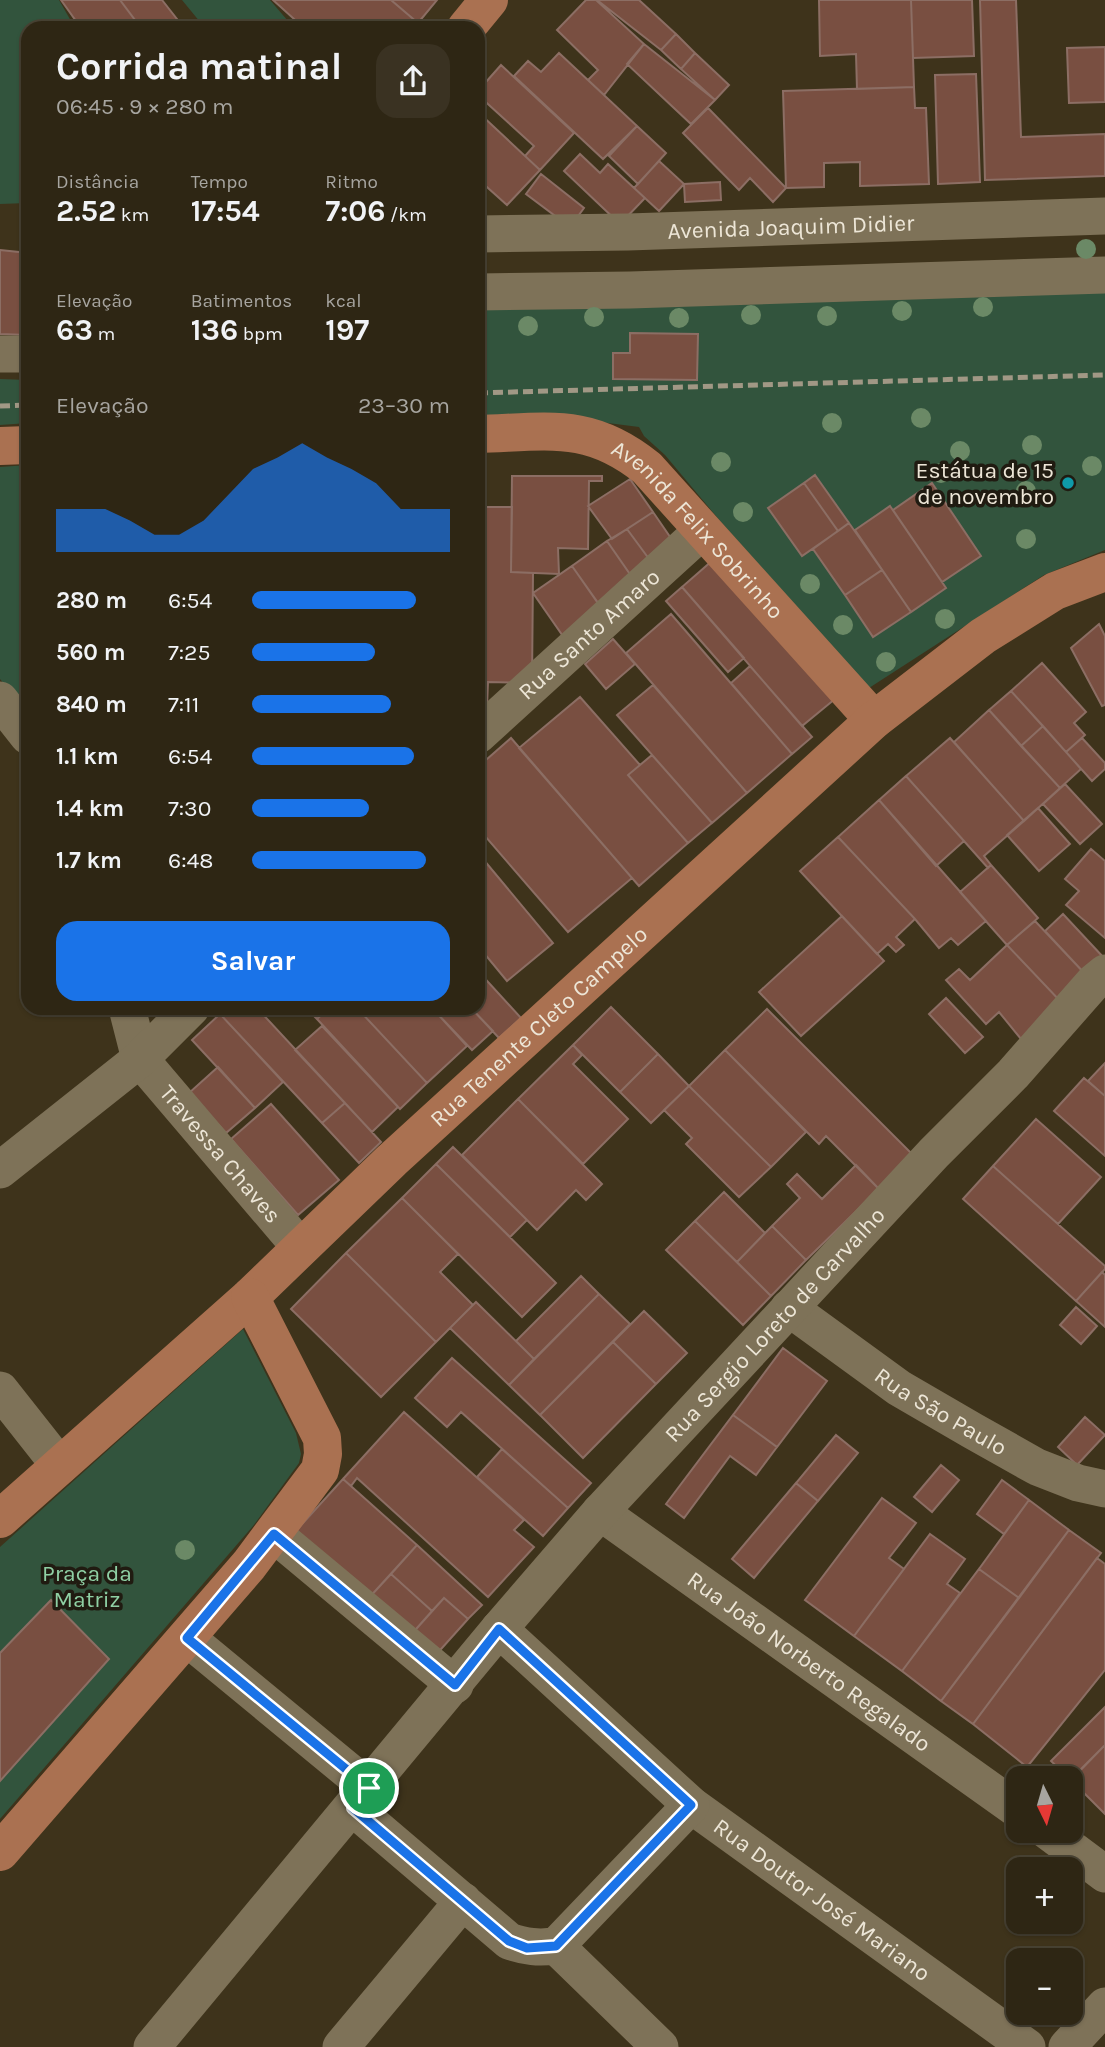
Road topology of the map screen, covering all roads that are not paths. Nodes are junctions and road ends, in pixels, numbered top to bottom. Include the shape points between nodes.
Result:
1 (489, 0) edge
2 (472, 21) edge
3 (1105, 216) edge
4 (862, 223) junction
5 (628, 232) junction
6 (485, 234) edge
7 (1105, 275) edge
8 (859, 283) junction
9 (629, 290) junction
10 (485, 292) edge
11 (0, 354) edge
12 (21, 354) edge
13 (485, 434) edge
14 (21, 445) edge
15 (0, 446) edge
16 (702, 531) junction
17 (1105, 572) edge
18 (0, 700) edge
19 (874, 720) junction
20 (21, 727) edge
21 (485, 729) edge
22 (1101, 983) edge
23 (129, 1015) edge
24 (184, 1015) edge
25 (140, 1059) junction
26 (0, 1170) edge
27 (302, 1248) junction
28 (250, 1297) junction
29 (789, 1308) junction
30 (0, 1390) edge
31 (60, 1466) junction
32 (1105, 1489) edge
33 (600, 1512) junction
34 (0, 1519) edge
35 (274, 1534) junction
36 (499, 1629) junction
37 (187, 1638) junction
38 (455, 1685) junction
39 (361, 1798) junction
40 (1006, 1802) edge
41 (691, 1805) junction
42 (1063, 1843) edge
43 (0, 1852) edge
44 (1105, 1874) edge
45 (463, 1901) junction
46 (556, 1946) junction
47 (1105, 2006) edge
48 (152, 2047) edge
49 (341, 2047) edge
50 (660, 2047) edge
51 (1027, 2047) edge
52 (1067, 2047) edge

1 - 2 main road
3 - 4 street, Avenida Joaquim Didier
4 - 5 street, Avenida Joaquim Didier
4 - 8 street
5 - 6 street, Avenida Joaquim Didier
5 - 9 street
7 - 8 street
8 - 9 street
9 - 10 street
11 - 12 street
13 - 16 main road, Avenida Felix Sobrinho via 562,432 611,443 647,468
14 - 15 main road
16 - 19 main road, Avenida Felix Sobrinho
16 - 21 street, Rua Santo Amaro
17 - 19 main road, Rua Tenente Cleto Campelo via 1055,591 983,636
18 - 20 street
19 - 27 main road, Rua Tenente Cleto Campelo via 392,1160
22 - 29 street, Rua Sergio Loreto de Carvalho
23 - 25 street
24 - 25 street
25 - 26 street
25 - 27 street, Travessa Chaves
27 - 28 main road, Rua Tenente Cleto Campelo
28 - 31 main road, Rua Tenente Cleto Campelo
28 - 35 main road via 312,1417 323,1454 320,1470
29 - 32 street, Rua São Paulo via 900,1388 963,1425 1037,1467
29 - 33 street, Rua Sergio Loreto de Carvalho
30 - 31 street
31 - 34 main road, Rua Tenente Cleto Campelo
33 - 36 street, Rua Sergio Loreto de Carvalho
33 - 40 street, Rua João Norberto Regalado
35 - 37 main road
35 - 38 street
36 - 38 street, Rua Sergio Loreto de Carvalho
36 - 41 street, Rua Doutor José Mariano
37 - 39 street
37 - 43 main road
38 - 39 street, Rua Sergio Loreto de Carvalho
39 - 45 street
39 - 48 street, Rua Sergio Loreto de Carvalho
41 - 46 street
41 - 51 street, Rua Doutor José Mariano
42 - 44 street
45 - 46 street via 509,1941 527,1948
45 - 49 street
46 - 50 street
47 - 52 street

